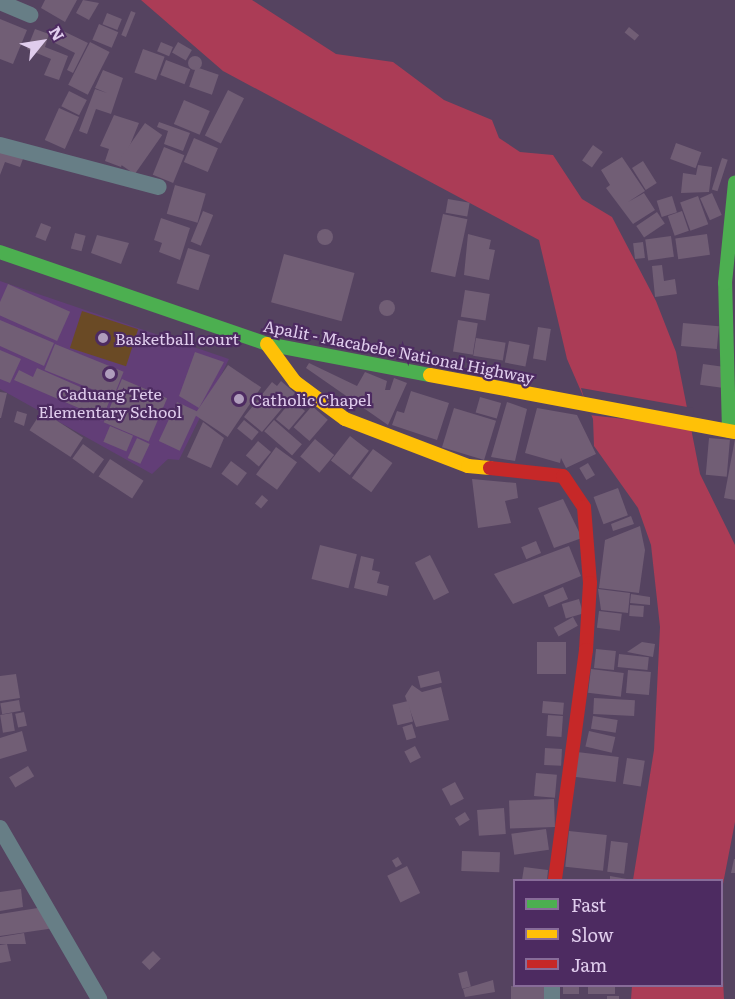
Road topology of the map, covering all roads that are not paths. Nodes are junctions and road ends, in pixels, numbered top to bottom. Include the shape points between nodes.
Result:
1 (0, 2) edge
2 (30, 15) dead end
3 (0, 145) edge
4 (735, 182) edge
5 (159, 188) dead end
6 (0, 252) edge
7 (267, 344) junction
8 (732, 431) edge
9 (0, 828) edge
10 (555, 879) edge
11 (99, 999) edge

1 - 2 street
3 - 5 street
4 - 8 street via 725,284
6 - 7 street, Apalit - Macabebe National Highway
7 - 8 street, Apalit - Macabebe National Highway
7 - 10 street via 295,382 345,419 468,466 563,476 584,507 590,583 586,650
9 - 11 street

